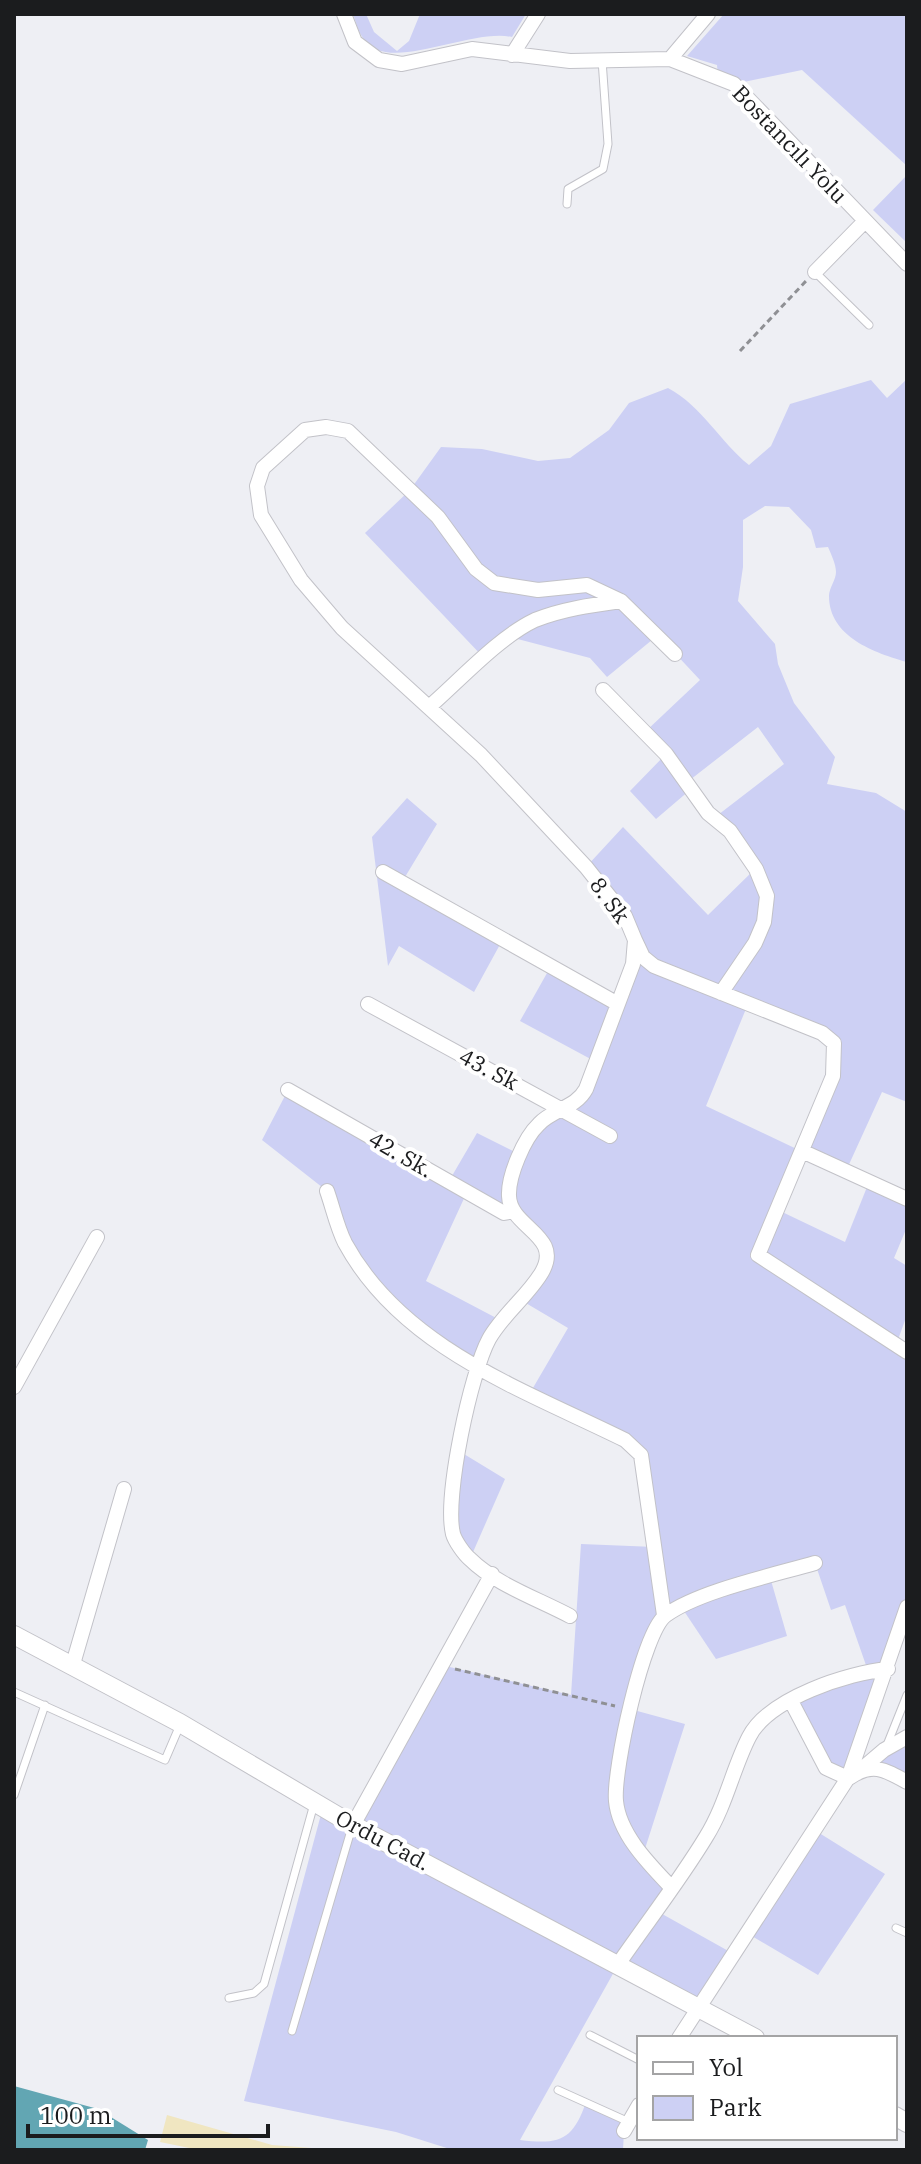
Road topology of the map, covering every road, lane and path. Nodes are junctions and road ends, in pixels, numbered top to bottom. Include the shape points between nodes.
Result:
1 (344, 14) edge
2 (538, 14) edge
3 (708, 14) edge
4 (512, 55) junction
5 (602, 59) junction
6 (670, 59) junction
7 (567, 204) dead end
8 (865, 221) junction
9 (907, 264) edge
10 (815, 272) junction
11 (869, 325) dead end
12 (740, 351) dead end
13 (621, 601) junction
14 (675, 654) dead end
15 (603, 690) dead end
16 (429, 707) junction
17 (383, 872) dead end
18 (635, 940) junction
19 (721, 993) junction
20 (368, 1004) dead end
21 (618, 1004) junction
22 (288, 1090) dead end
23 (563, 1109) junction
24 (610, 1136) dead end
25 (804, 1152) junction
26 (327, 1191) dead end
27 (907, 1199) edge
28 (514, 1211) junction
29 (97, 1237) dead end
30 (907, 1352) edge
31 (479, 1368) junction
32 (14, 1387) edge
33 (124, 1489) dead end
34 (815, 1563) dead end
35 (492, 1574) junction
36 (907, 1607) edge
37 (664, 1615) junction
38 (570, 1616) dead end
39 (14, 1635) edge
40 (73, 1664) junction
41 (441, 1665) junction
42 (888, 1669) junction
43 (14, 1692) edge
44 (907, 1695) edge
45 (791, 1701) junction
46 (45, 1705) junction
47 (630, 1710) junction
48 (180, 1723) junction
49 (907, 1737) edge
50 (884, 1750) junction
51 (864, 1767) junction
52 (848, 1778) junction
53 (907, 1782) edge
54 (14, 1795) edge
55 (315, 1802) junction
56 (353, 1825) junction
57 (671, 1887) junction
58 (896, 1928) dead end
59 (907, 1933) edge
60 (619, 1963) junction
61 (229, 1998) dead end
62 (698, 2006) junction
63 (292, 2031) dead end
64 (590, 2035) dead end
65 (680, 2036) edge
66 (751, 2036) edge
67 (637, 2059) edge
68 (558, 2090) dead end
69 (637, 2108) edge
70 (626, 2126) joint

1 - 4 street, Bostancılı Yolu via 355,42 379,60 402,64 472,49
2 - 4 street
3 - 6 street
4 - 5 street, Bostancılı Yolu
5 - 6 street, Bostancılı Yolu
5 - 7 lane via 608,144 603,169 568,189
6 - 8 street, Bostancılı Yolu via 734,84
8 - 9 street, Bostancılı Yolu
8 - 10 street
10 - 11 lane
10 - 12 path
13 - 14 street
13 - 16 street via 533,621
13 - 16 street, 8. Sk via 587,585 538,590 494,583 476,569 438,517 348,431 305,430 263,468 257,486 261,515 301,580 342,628
15 - 19 street via 666,754 708,813 730,831 767,896 755,943
16 - 18 street, 8. Sk via 586,867 625,916
17 - 21 street
18 - 19 street via 654,966
18 - 21 street, 8. Sk via 633,964
19 - 25 street via 822,1033 834,1043 833,1076
20 - 23 street, 43. Sk
21 - 23 street, 8. Sk via 581,1099
22 - 28 street, 42. Sk. via 504,1213
23 - 24 street, 43. Sk
23 - 28 street, 8. Sk via 538,1124 521,1156 509,1194
25 - 27 street
25 - 30 street via 758,1255
26 - 31 street via 344,1241 399,1314
28 - 31 street via 542,1239 548,1256 542,1272 490,1336
29 - 32 street
31 - 35 street via 451,1508 453,1536 470,1559
31 - 37 street via 625,1440 641,1455
33 - 40 street
34 - 37 street
35 - 38 street
35 - 41 street
36 - 42 street
37 - 47 street via 653,1632
39 - 40 main road, Ordu Cad.
40 - 48 main road, Ordu Cad.
41 - 47 path
41 - 56 street
42 - 45 street via 838,1680
42 - 52 street
43 - 46 lane
44 - 50 lane
45 - 52 street via 826,1768
45 - 57 street via 774,1708 750,1735 706,1837
46 - 48 lane via 165,1760
46 - 54 lane
47 - 57 street via 616,1801 626,1831
48 - 55 main road, Ordu Cad.
49 - 50 street
50 - 51 street
51 - 52 street
51 - 53 street via 883,1768
52 - 62 street
55 - 56 main road, Ordu Cad.
55 - 61 lane via 264,1984 254,1993
56 - 60 main road, Ordu Cad.
56 - 63 lane
57 - 60 street
58 - 59 lane
60 - 62 main road, Ordu Cad.
62 - 65 street
62 - 66 main road, Ordu Cad.
64 - 67 lane
68 - 70 lane
69 - 70 street

